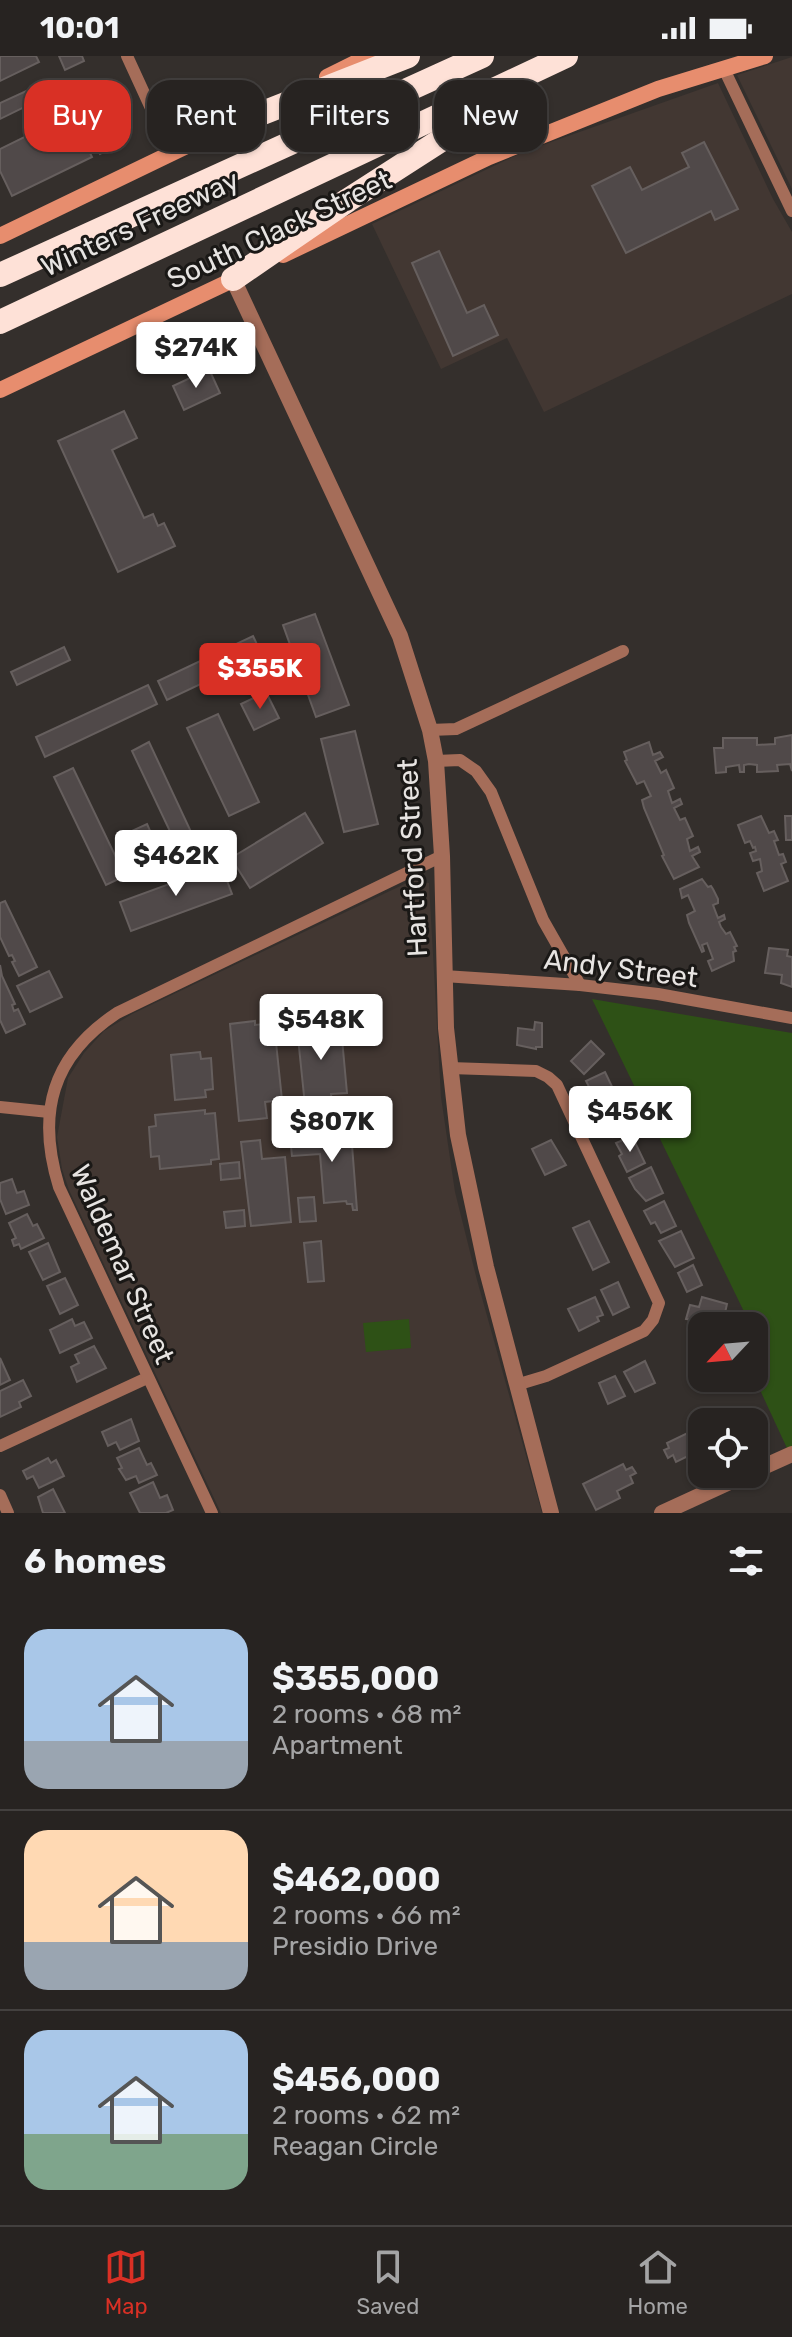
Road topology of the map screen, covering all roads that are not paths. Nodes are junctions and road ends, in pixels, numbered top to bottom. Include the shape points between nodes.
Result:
1 (127, 56) edge
2 (369, 56) edge
3 (408, 56) edge
4 (482, 56) edge
5 (566, 56) edge
6 (579, 56) edge
7 (765, 56) edge
8 (724, 69) junction
9 (265, 107) edge
10 (265, 112) edge
11 (176, 152) edge
12 (172, 154) junction
13 (792, 211) edge
14 (0, 236) edge
15 (0, 275) edge
16 (233, 279) junction
17 (0, 322) edge
18 (0, 390) edge
19 (623, 651) dead end
20 (430, 730) junction
21 (436, 761) junction
22 (442, 856) junction
23 (444, 976) junction
24 (580, 985) junction
25 (792, 1018) edge
26 (450, 1068) junction
27 (0, 1107) edge
28 (49, 1112) junction
29 (147, 1378) junction
30 (516, 1385) junction
31 (0, 1446) edge
32 (792, 1454) edge
33 (768, 1465) edge
34 (716, 1488) edge
35 (0, 1495) edge
36 (8, 1513) edge
37 (212, 1513) edge
38 (551, 1513) edge
39 (662, 1513) edge

1 - 12 street
2 - 9 main road
3 - 10 highway
4 - 15 highway, Winters Freeway
5 - 17 highway, Winters Freeway
6 - 16 highway via 361,191
7 - 8 main road, South Clack Street
8 - 13 street
8 - 16 main road, South Clack Street via 658,89 489,157
11 - 12 main road
12 - 14 main road
16 - 18 main road, South Clack Street
16 - 20 street, Hartford Street via 400,636
19 - 20 street via 456,729
20 - 21 street, Hartford Street
21 - 22 street, Hartford Street
21 - 24 street via 460,760 491,792 543,920
22 - 23 street, Hartford Street
22 - 28 street, Waldemar Street via 117,1013 72,1054
23 - 24 street, Andy Street
23 - 26 street, Hartford Street
24 - 25 street, Andy Street
26 - 30 street, Hartford Street via 464,1167
26 - 30 street via 536,1071 557,1085 659,1303 644,1331
27 - 28 street
28 - 29 street, Waldemar Street via 49,1143 59,1187
29 - 31 street
29 - 37 street, Waldemar Street
30 - 38 street, Hartford Street
32 - 33 street
34 - 39 street
35 - 36 street

